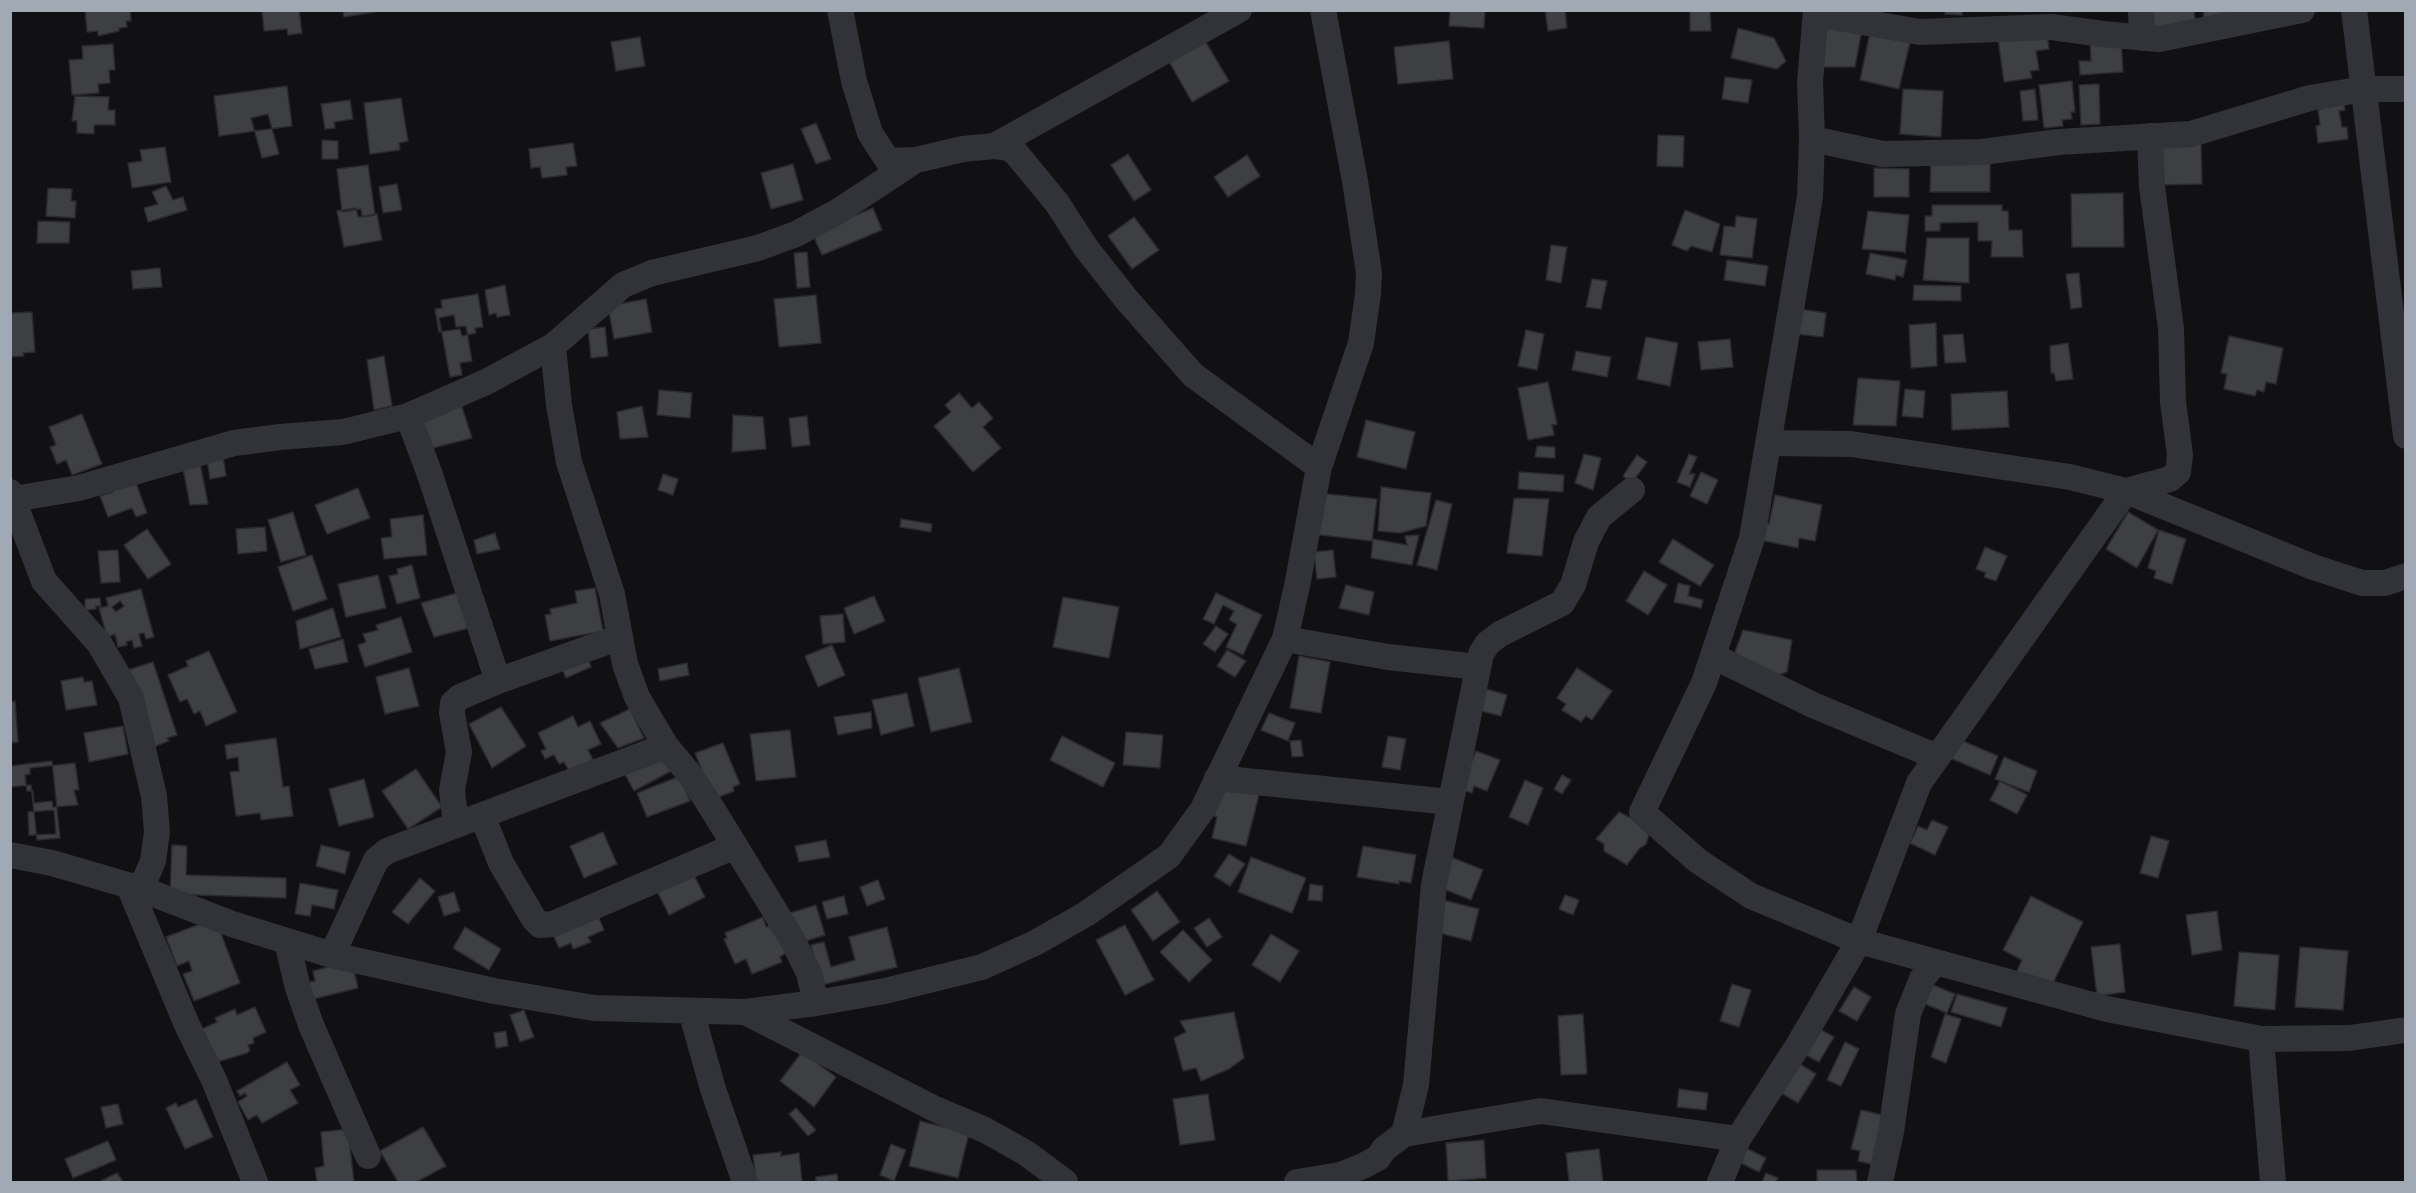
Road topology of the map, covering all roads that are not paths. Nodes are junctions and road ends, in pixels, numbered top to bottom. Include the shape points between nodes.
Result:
1 (840, 10) edge
2 (1239, 10) edge
3 (1323, 10) edge
4 (2141, 10) edge
5 (2302, 10) edge
6 (2354, 10) edge
7 (1816, 12) edge
8 (2142, 38) junction
9 (2364, 89) junction
10 (2406, 89) edge
11 (2150, 136) junction
12 (1812, 140) junction
13 (994, 146) junction
14 (916, 160) junction
15 (553, 346) junction
16 (408, 416) junction
17 (2406, 436) edge
18 (1769, 442) junction
19 (1319, 466) junction
20 (1632, 490) dead end
21 (2126, 490) junction
22 (12, 496) edge
23 (2406, 576) edge
24 (620, 637) junction
25 (1285, 639) junction
26 (1713, 656) junction
27 (1478, 667) junction
28 (498, 681) junction
29 (666, 746) junction
30 (1937, 757) junction
31 (1218, 778) junction
32 (1450, 802) junction
33 (482, 815) junction
34 (456, 825) junction
35 (735, 846) junction
36 (10, 855) edge
37 (135, 888) junction
38 (287, 942) junction
39 (1859, 942) junction
40 (332, 955) junction
41 (1935, 962) junction
42 (816, 1003) junction
43 (691, 1011) junction
44 (745, 1012) junction
45 (2406, 1030) edge
46 (2261, 1039) junction
47 (1404, 1134) junction
48 (1738, 1139) junction
49 (368, 1156) dead end
50 (1887, 1181) edge
51 (255, 1182) edge
52 (745, 1182) edge
53 (1065, 1182) edge
54 (1297, 1182) edge
55 (1720, 1182) edge
56 (2272, 1182) edge

1 - 14 street via 854,81 870,133 888,161
2 - 13 street
3 - 19 street via 1369,273 1363,335
4 - 8 street
5 - 8 street via 2158,39
6 - 9 street
7 - 8 street via 1920,32 2052,27
7 - 12 street via 1810,82
9 - 10 street
9 - 11 street via 2310,98 2191,134
9 - 17 street
11 - 12 street via 1913,155 1858,151
11 - 21 street via 2152,187 2171,328 2180,464 2178,472 2170,478
12 - 18 street via 1810,197
13 - 14 street
13 - 19 street via 1015,152 1127,300 1193,375
14 - 15 street via 796,234 758,248 652,273 623,285
15 - 16 street via 486,382
15 - 24 street via 569,462 612,594
16 - 22 street via 343,432 234,443 79,488
16 - 28 street
18 - 21 street via 1851,444 2070,477
18 - 26 street via 1752,538
19 - 25 street
20 - 27 street via 1599,517 1586,542 1574,585 1562,603 1500,634 1487,644
21 - 23 street via 2313,567 2362,583 2385,583
21 - 30 street
22 - 37 street via 44,580 99,643 131,698 154,796 157,832 153,861
24 - 28 street
24 - 29 street via 637,697
25 - 27 street via 1388,657
25 - 31 street
26 - 30 street via 1812,705
26 - 39 street via 1642,813 1698,861 1751,896
27 - 32 street
28 - 34 street via 453,703 459,752 452,790
29 - 33 street
29 - 35 street via 691,776
30 - 39 street via 1919,783
31 - 32 street
31 - 42 street via 1203,809 1169,856 1086,914 1035,943 982,967
32 - 47 street via 1434,884 1416,1084
33 - 34 street
33 - 35 street via 501,863 540,925 553,924
34 - 40 street via 387,851 376,860
35 - 42 street via 792,939 809,973
36 - 37 street
37 - 38 street
37 - 51 street via 187,1025
38 - 40 street
38 - 49 street via 311,1025
39 - 41 street
39 - 48 street
40 - 43 street via 594,1008
41 - 46 street via 2107,1009
41 - 50 street via 1922,979 1908,1014
42 - 44 street
43 - 44 street
43 - 52 street
44 - 53 street via 935,1109 985,1130 1026,1153
45 - 46 street via 2349,1038
46 - 56 street
47 - 48 street via 1541,1112
47 - 54 street via 1363,1166 1340,1175
48 - 55 street

